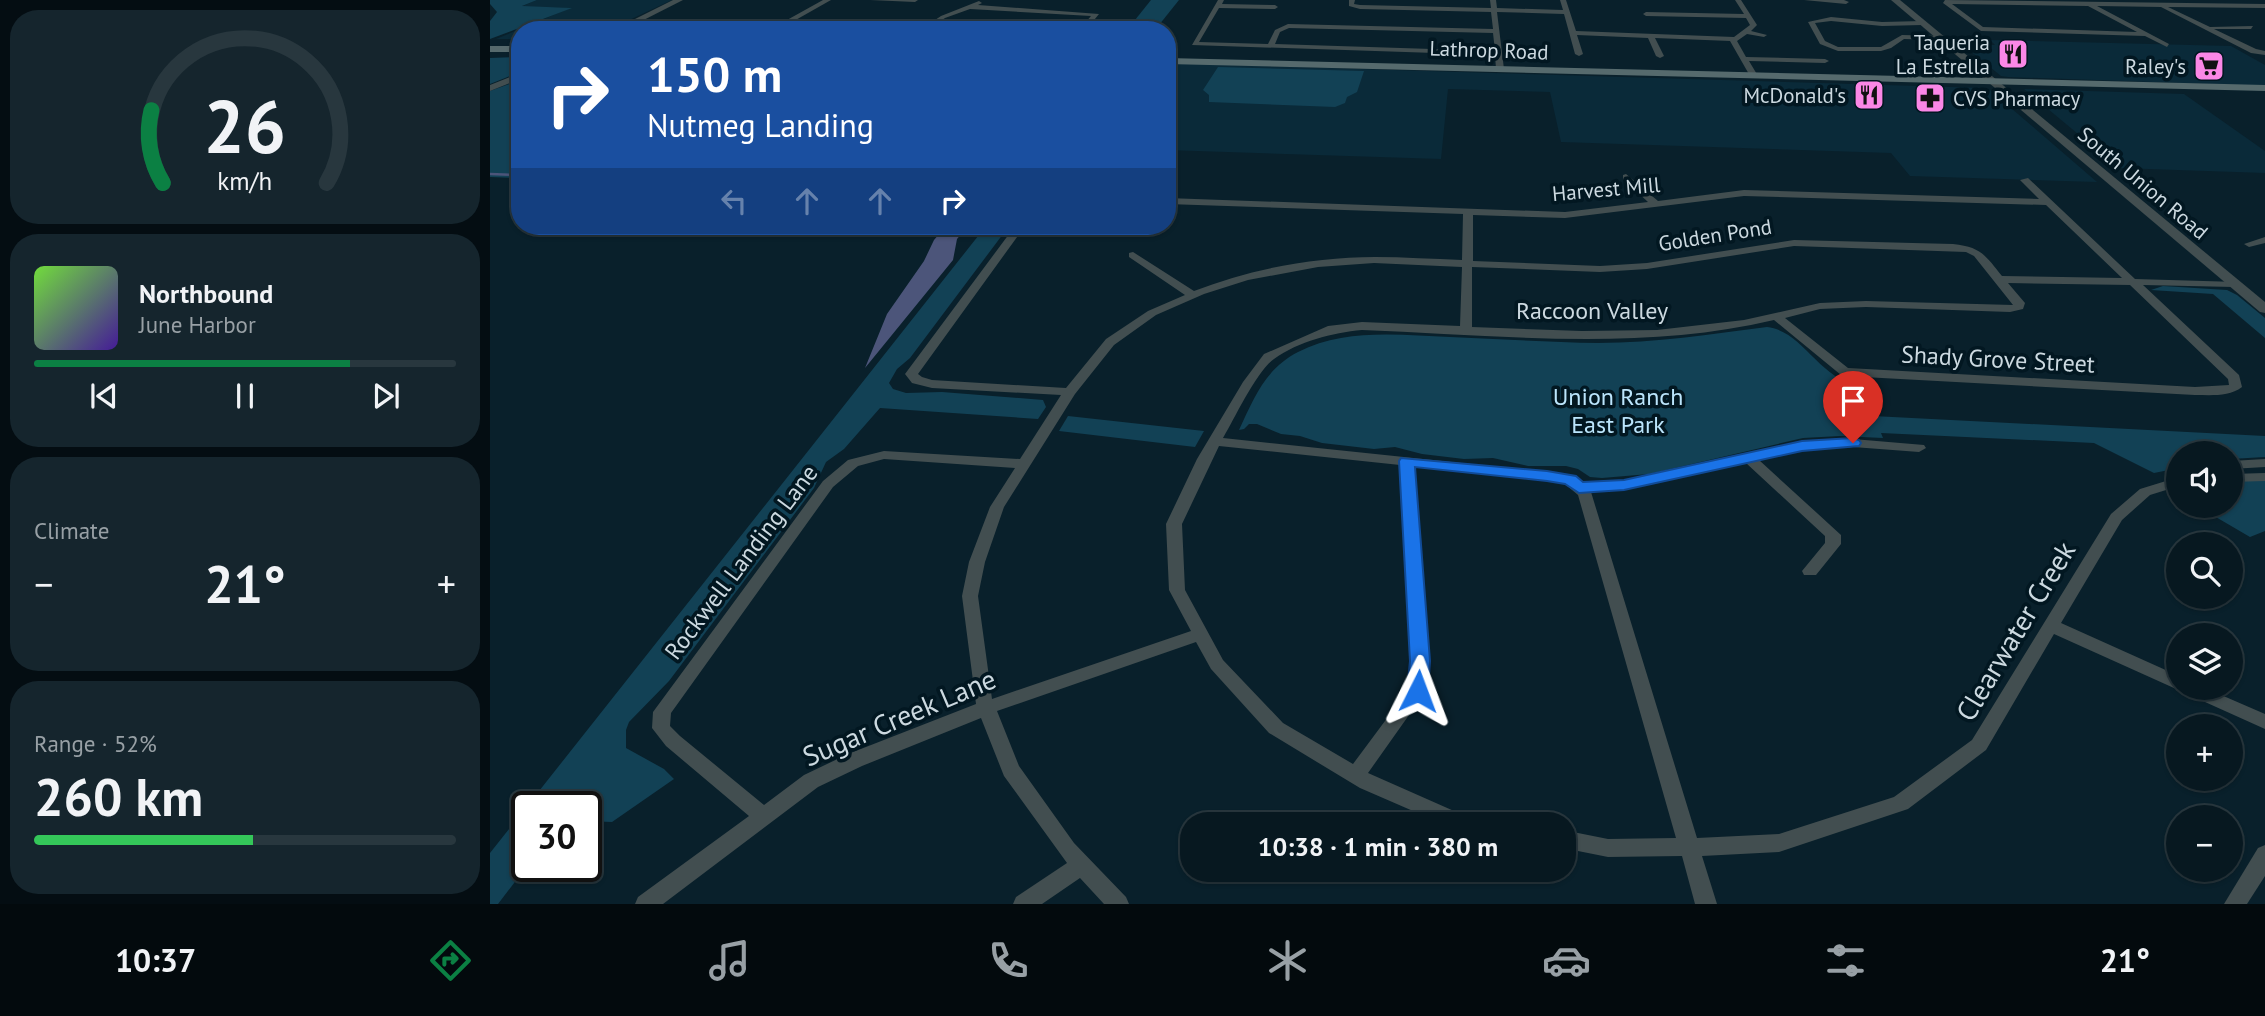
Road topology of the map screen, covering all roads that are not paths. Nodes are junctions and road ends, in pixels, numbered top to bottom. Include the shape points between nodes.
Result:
1 (679, 0) edge
2 (827, 0) edge
3 (873, 0) edge
4 (915, 0) edge
5 (983, 0) edge
6 (1352, 0) edge
7 (1493, 0) edge
8 (1563, 0) edge
9 (1738, 0) edge
10 (1807, 0) edge
11 (1895, 0) edge
12 (2150, 0) edge
13 (1968, 1) edge
14 (2006, 1) edge
15 (1846, 2) edge
16 (1219, 3) edge
17 (2087, 3) junction
18 (1423, 4) edge
19 (2159, 5) junction
20 (2265, 6) edge
21 (971, 7) junction
22 (1275, 7) dead end
23 (1494, 10) junction
24 (1567, 12) junction
25 (1646, 14) dead end
26 (1750, 16) junction
27 (636, 21) edge
28 (788, 21) edge
29 (937, 21) edge
30 (1091, 21) edge
31 (2047, 22) dead end
32 (1922, 23) junction
33 (2208, 27) junction
34 (2251, 27) dead end
35 (1495, 30) junction
36 (2061, 31) junction
37 (1746, 32) junction
38 (1575, 33) junction
39 (2146, 34) junction
40 (1650, 35) junction
41 (1764, 35) dead end
42 (1941, 38) junction
43 (1735, 39) junction
44 (2167, 45) dead end
45 (1270, 47) junction
46 (490, 49) edge
47 (511, 49) edge
48 (1498, 53) junction
49 (2265, 53) edge
50 (1579, 54) dead end
51 (1660, 56) dead end
52 (1744, 59) junction
53 (1176, 61) edge
54 (1825, 61) dead end
55 (1500, 69) junction
56 (1754, 76) junction
57 (511, 80) edge
58 (1994, 83) junction
59 (490, 88) edge
60 (2265, 90) edge
61 (1626, 177) dead end
62 (2025, 180) dead end
63 (1176, 201) edge
64 (2048, 202) junction
65 (1656, 204) junction
66 (1468, 212) junction
67 (1013, 235) edge
68 (2265, 240) edge
69 (2249, 244) dead end
70 (1133, 255) dead end
71 (1466, 264) junction
72 (1999, 279) junction
73 (2134, 282) junction
74 (2234, 284) junction
75 (1194, 295) junction
76 (2265, 309) edge
77 (1777, 317) junction
78 (1466, 330) junction
79 (1070, 392) junction
80 (1214, 441) junction
81 (1919, 448) dead end
82 (1749, 458) junction
83 (1407, 461) junction
84 (2265, 463) edge
85 (1024, 464) junction
86 (2243, 464) edge
87 (2265, 477) edge
88 (2243, 478) edge
89 (2166, 484) edge
90 (1579, 488) junction
91 (1810, 571) dead end
92 (2050, 626) junction
93 (1201, 634) junction
94 (2166, 678) edge
95 (2215, 700) edge
96 (986, 708) junction
97 (2265, 722) edge
98 (1356, 775) junction
99 (1437, 812) edge
100 (764, 817) junction
101 (1576, 842) edge
102 (1690, 848) junction
103 (2265, 854) edge
104 (1082, 865) junction
105 (646, 904) edge
106 (1024, 904) edge
107 (1118, 904) edge
108 (1706, 904) edge
109 (2235, 904) edge

1 - 27 street
2 - 28 street
3 - 4 street
5 - 21 street
6 - 18 street via 1352,5 1360,7
7 - 23 street
8 - 24 street
9 - 26 street
10 - 15 street
11 - 32 street, South Union Road
12 - 19 street
13 - 14 street
13 - 36 street via 1945,2 1980,29
14 - 17 street
16 - 22 street
16 - 45 street via 1193,43
17 - 19 street
17 - 39 street
18 - 23 street
19 - 20 street
19 - 33 street
21 - 29 street
21 - 30 street via 1087,13 1096,16
23 - 24 street
23 - 35 street
24 - 38 street
25 - 26 street
26 - 37 street via 1754,25
31 - 36 street
32 - 42 street, South Union Road
32 - 42 street via 1811,22 1816,36 1834,49 1869,50 1893,45 1902,37
33 - 34 street
33 - 49 street
35 - 45 street via 1293,26 1277,31
35 - 48 street
36 - 39 street
37 - 41 street
37 - 43 street
38 - 40 street
38 - 50 street
39 - 44 street
40 - 43 street
40 - 51 street
42 - 58 street, South Union Road
43 - 52 street
45 - 48 street
46 - 47 main road
48 - 55 street
52 - 54 street
52 - 56 street
53 - 55 main road, Lathrop Road
55 - 56 main road, Lathrop Road
56 - 58 main road, Lathrop Road
57 - 59 street
58 - 60 main road, Lathrop Road
58 - 74 street, South Union Road
61 - 65 street
62 - 64 street
63 - 66 street, Harvest Mill
64 - 65 street, Harvest Mill via 1761,192
64 - 73 street
65 - 66 street, Harvest Mill via 1565,215
66 - 71 street
67 - 79 street via 911,374 932,384
68 - 69 street
70 - 75 street
71 - 72 street, Golden Pond via 1626,268 1794,243 1969,249
71 - 75 street, Golden Pond via 1374,260 1318,264 1246,276
71 - 78 street
72 - 73 street
72 - 77 street, Raccoon Valley via 2019,307 1866,304 1820,306
73 - 74 street
73 - 77 street, Shady Grove Street via 2234,378 2236,387 2195,391 1845,372
74 - 76 street, South Union Road
75 - 79 street, Golden Pond via 1152,313 1110,342
77 - 78 street, Raccoon Valley via 1657,334
78 - 80 street, Raccoon Valley via 1362,326 1328,330 1294,344 1268,357
79 - 85 street, Golden Pond
80 - 83 street
80 - 93 street via 1174,524 1178,590
81 - 82 street via 1825,444
82 - 90 street via 1624,485
82 - 91 street via 1833,535 1833,544
83 - 90 street via 1547,476 1570,480
83 - 98 street via 1418,691
84 - 86 street
85 - 96 street, Golden Pond via 997,507 970,596
85 - 100 street, Rockwell Landing Lane via 863,456 839,471 813,506 662,712 661,728 673,741
87 - 88 street
89 - 92 street, Clearwater Creek via 2145,492 2116,517
90 - 102 street via 1585,493
92 - 94 street
92 - 102 street, Clearwater Creek via 1979,745 1901,803 1779,843
93 - 96 street, Sugar Creek Lane
93 - 98 street via 1217,664 1276,728
95 - 97 street
96 - 100 street, Sugar Creek Lane via 811,781
96 - 104 street, Golden Pond via 1011,770
98 - 99 street
100 - 105 street, Sugar Creek Lane
101 - 102 street, Clearwater Creek via 1608,848
102 - 108 street
103 - 109 street
104 - 106 street
104 - 107 street, Golden Pond

